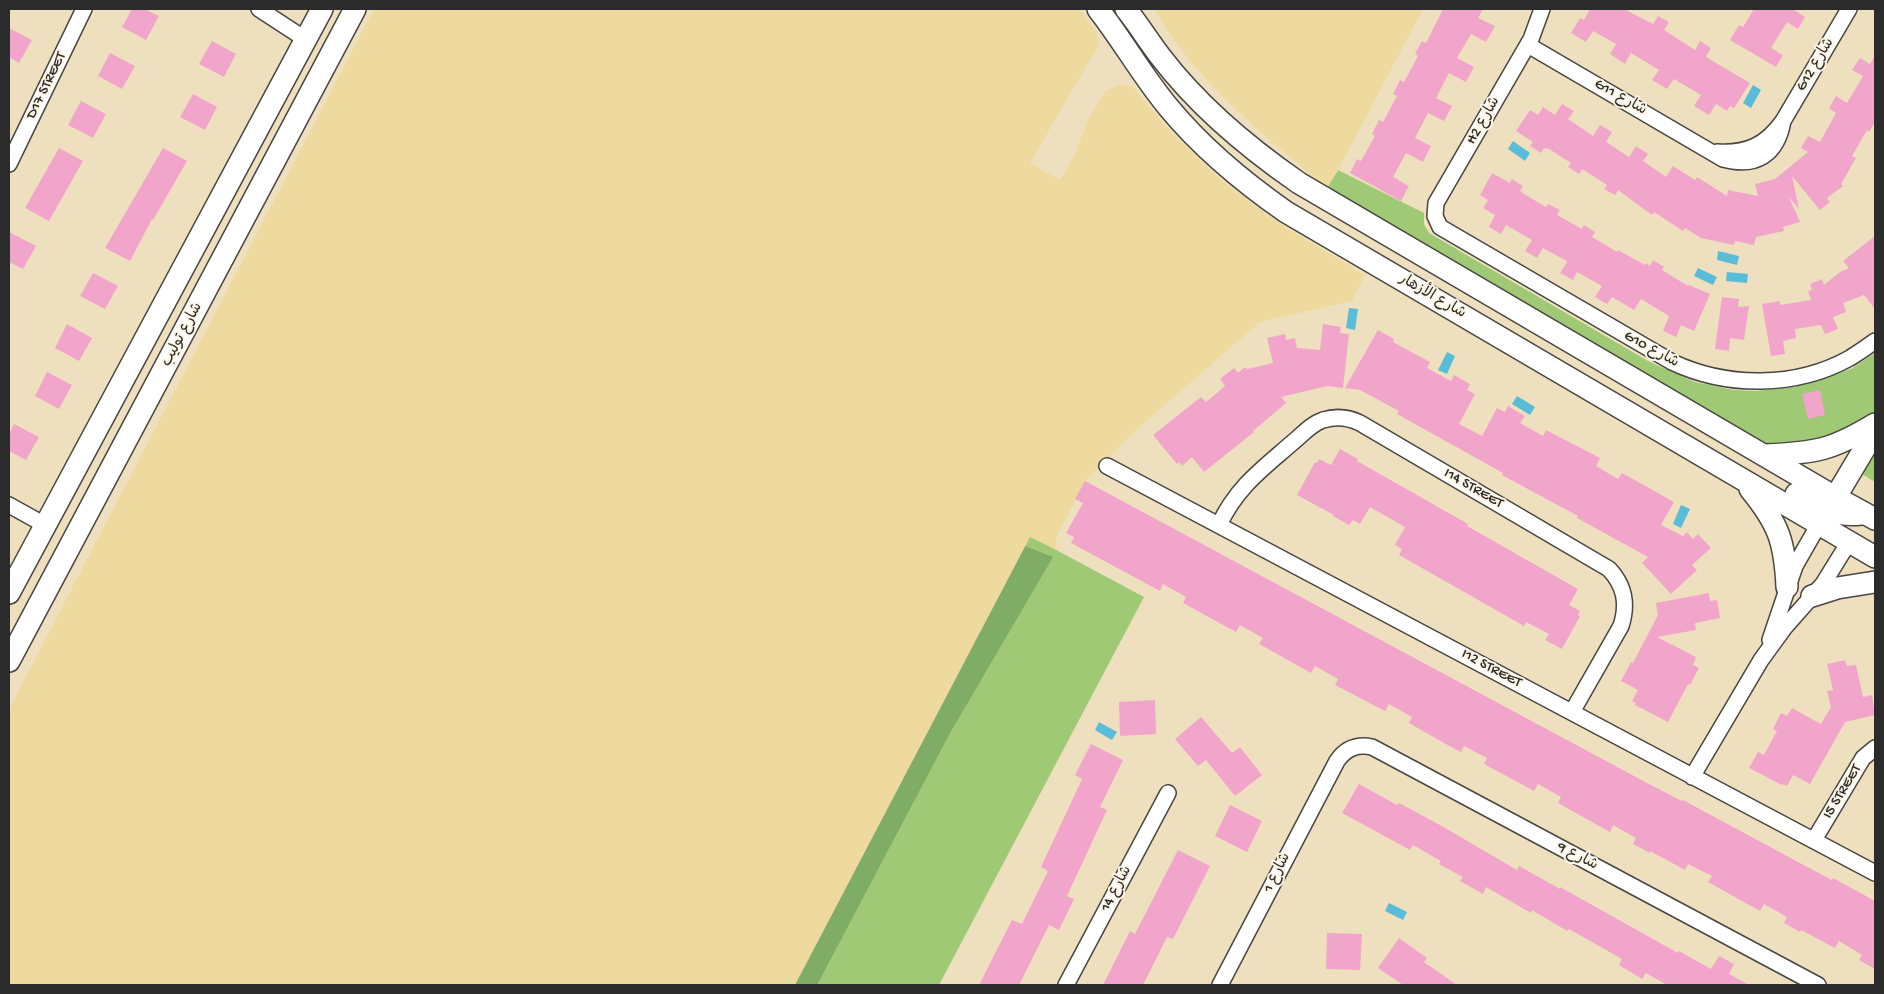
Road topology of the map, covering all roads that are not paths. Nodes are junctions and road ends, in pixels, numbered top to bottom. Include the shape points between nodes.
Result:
1 (84, 9) edge
2 (259, 9) edge
3 (322, 9) edge
4 (355, 9) edge
5 (1098, 9) edge
6 (1126, 9) edge
7 (1542, 9) edge
8 (1850, 9) edge
9 (305, 39) junction
10 (1528, 45) junction
11 (1711, 152) joint
12 (276, 159) junction
13 (9, 164) edge
14 (1444, 231) joint
15 (1875, 341) edge
16 (1875, 424) edge
17 (1658, 429) junction
18 (1875, 431) edge
19 (1766, 455) junction
20 (1107, 466) dead end
21 (1742, 479) junction
22 (9, 505) edge
23 (1827, 511) junction
24 (1867, 522) edge
25 (45, 524) junction
26 (1219, 526) junction
27 (1875, 558) edge
28 (1875, 582) edge
29 (1787, 587) junction
30 (9, 593) edge
31 (1812, 596) junction
32 (13, 653) edge
33 (1760, 660) junction
34 (1572, 712) junction
35 (1875, 748) edge
36 (1336, 761) joint
37 (1692, 777) junction
38 (1168, 793) dead end
39 (1814, 840) junction
40 (1875, 873) edge
41 (1066, 985) edge
42 (1220, 985) edge
43 (1818, 985) edge

1 - 13 street, D17 STREET
2 - 9 street
3 - 9 street
4 - 12 street, شارع توليب
5 - 17 street, شارع الأزهار via 1169,108 1209,151 1254,190 1294,217
6 - 19 street via 1184,85 1210,112 1268,161 1307,188
7 - 10 street, H2 شارع
8 - 11 street, G12 شارع via 1783,121 1774,147 1750,162 1722,159
9 - 12 street via 310,57 308,75 276,135
9 - 25 street
10 - 11 street, G11 شارع
10 - 14 street, H2 شارع via 1436,203 1435,216
12 - 32 street, شارع توليب
14 - 15 street, G10 شارع via 1672,362 1707,376 1744,381 1780,380 1816,372 1849,358
16 - 19 street via 1827,449
17 - 21 street, شارع الأزهار
17 - 23 street via 1690,438 1721,452
18 - 23 street
19 - 23 street
20 - 26 street, I12 STREET
21 - 23 street, شارع الأزهار
21 - 29 street via 1765,506 1780,536 1786,561
22 - 25 street
23 - 24 street
23 - 24 street
23 - 29 street via 1800,555
24 - 27 street
24 - 31 street
25 - 30 street
25 - 32 street via 50,542 48,560 16,621
26 - 34 street, I12 STREET
26 - 34 street, I14 STREET via 1232,501 1250,480 1316,423 1338,417 1360,423 1609,569 1616,577 1625,595 1621,626
28 - 31 street
29 - 33 street
31 - 33 street
33 - 37 street
34 - 37 street, I12 STREET
35 - 39 street, I5 STREET via 1863,758
36 - 42 street, شارع 1
36 - 43 street, شارع 9 via 1352,748 1372,748
37 - 39 street, I12 STREET
38 - 41 street, شارع 14
39 - 40 street, I12 STREET

